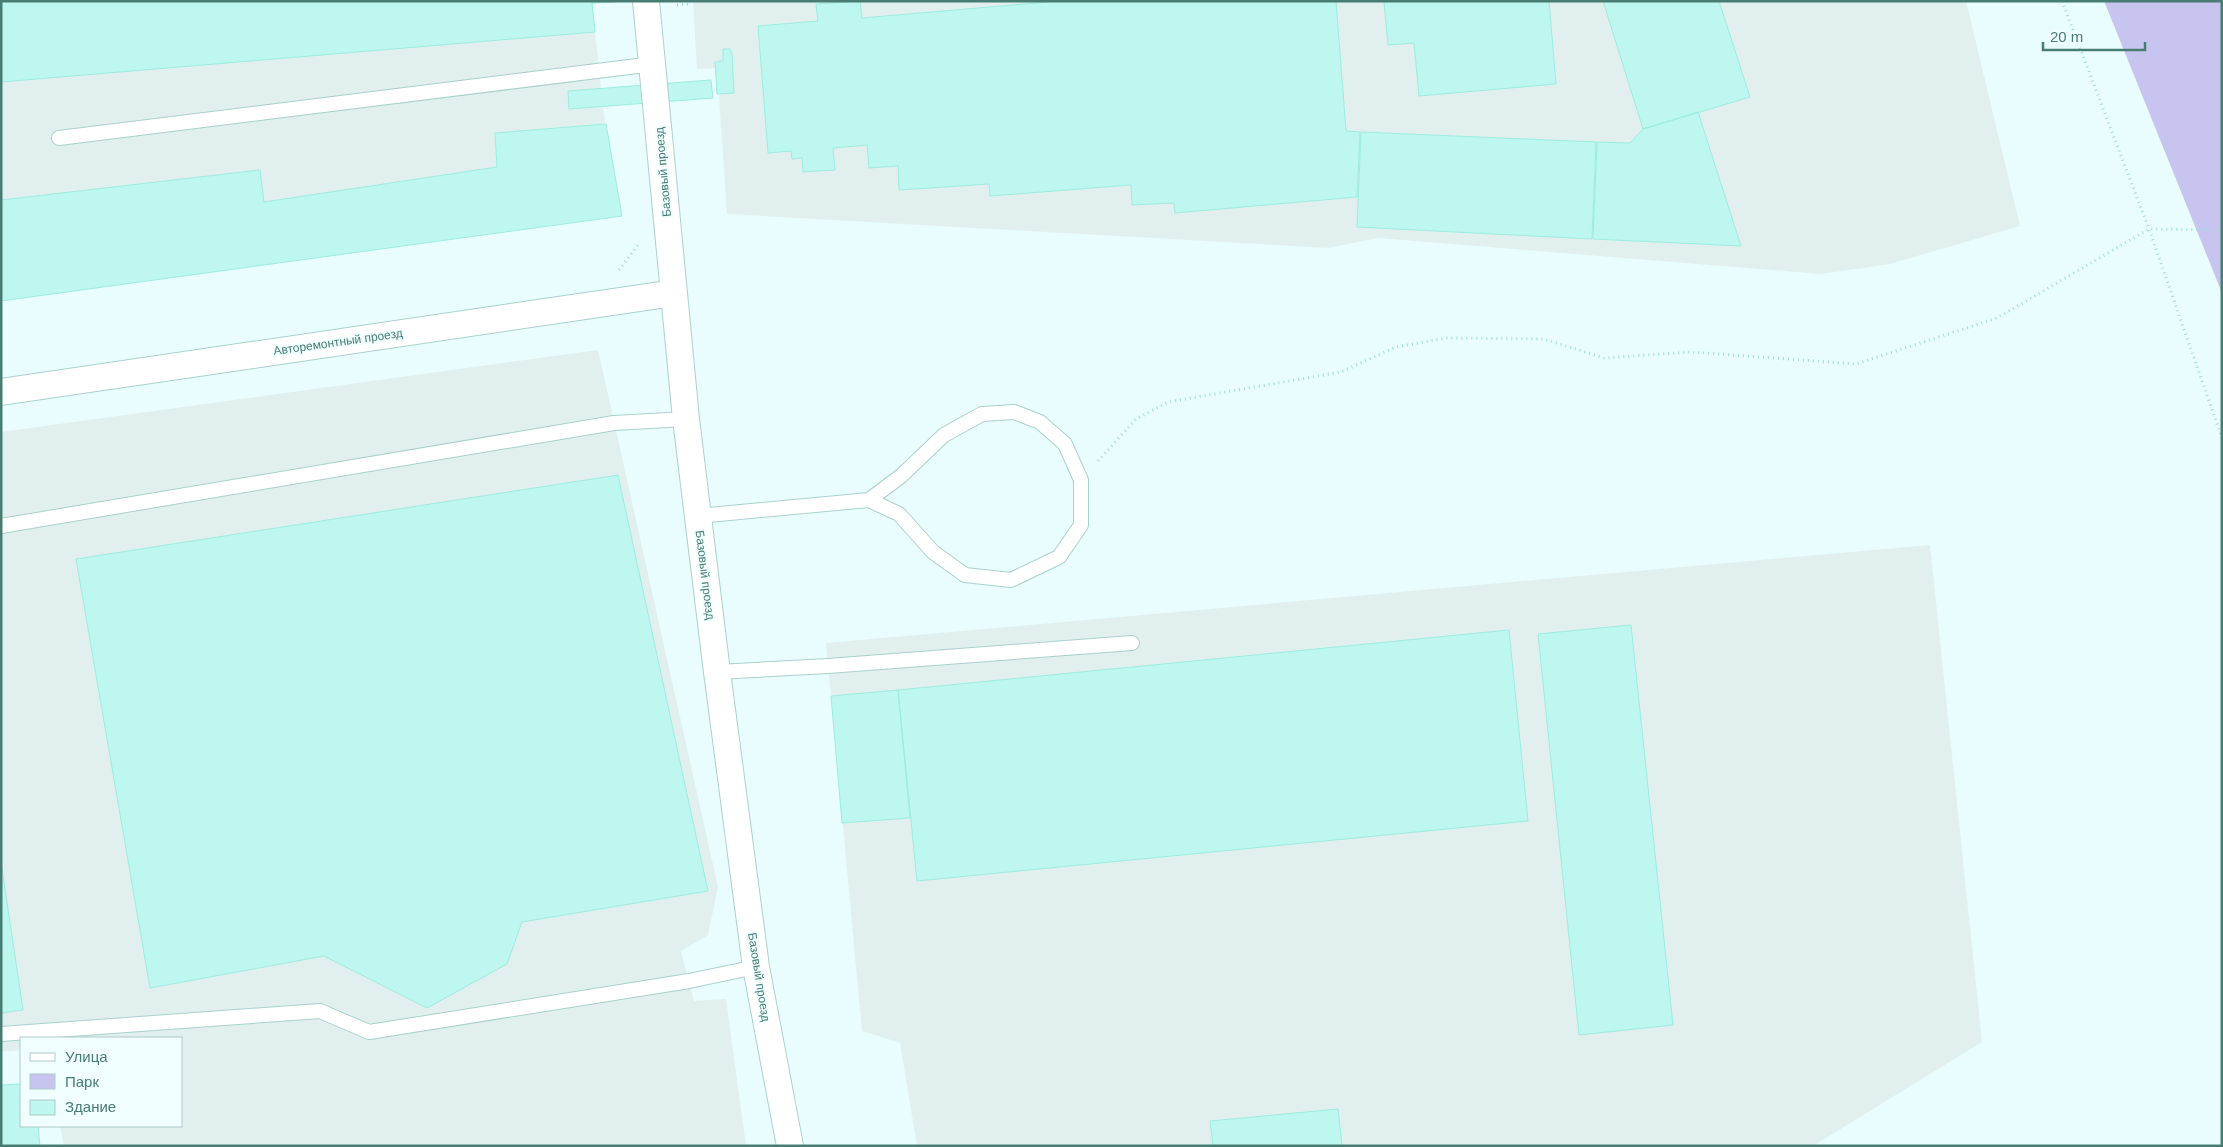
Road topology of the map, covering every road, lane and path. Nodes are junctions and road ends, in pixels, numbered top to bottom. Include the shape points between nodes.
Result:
1 (2062, 1) edge
2 (689, 4) dead end
3 (647, 5) edge
4 (652, 64) junction
5 (59, 138) dead end
6 (2149, 229) junction
7 (2222, 230) edge
8 (642, 239) dead end
9 (618, 271) dead end
10 (674, 293) junction
11 (1, 392) edge
12 (686, 419) junction
13 (2222, 438) edge
14 (1081, 480) junction
15 (869, 500) junction
16 (698, 516) junction
17 (1, 526) edge
18 (1132, 643) dead end
19 (717, 672) junction
20 (756, 967) junction
21 (1, 1034) edge
22 (790, 1146) edge

1 - 6 path
2 - 3 path
3 - 4 street, Базовый проезд
4 - 5 lane
4 - 10 street, Базовый проезд
6 - 7 path
6 - 13 path
6 - 14 path via 1997,318 1856,364 1691,352 1604,358 1544,340 1447,338 1396,347 1341,372 1168,402 1136,419
8 - 9 path
10 - 11 street, Авторемонтный проезд
10 - 12 street, Базовый проезд
12 - 16 street, Базовый проезд
12 - 17 lane via 614,423
14 - 15 lane via 1064,444 1040,422 1014,412 982,414 944,435 901,476
14 - 15 lane via 1081,525 1059,557 1011,580 965,575 933,552 899,514
15 - 16 lane
16 - 19 street, Базовый проезд
18 - 19 lane
19 - 20 street, Базовый проезд
20 - 21 lane via 689,981 369,1032 320,1011
20 - 22 street, Базовый проезд

